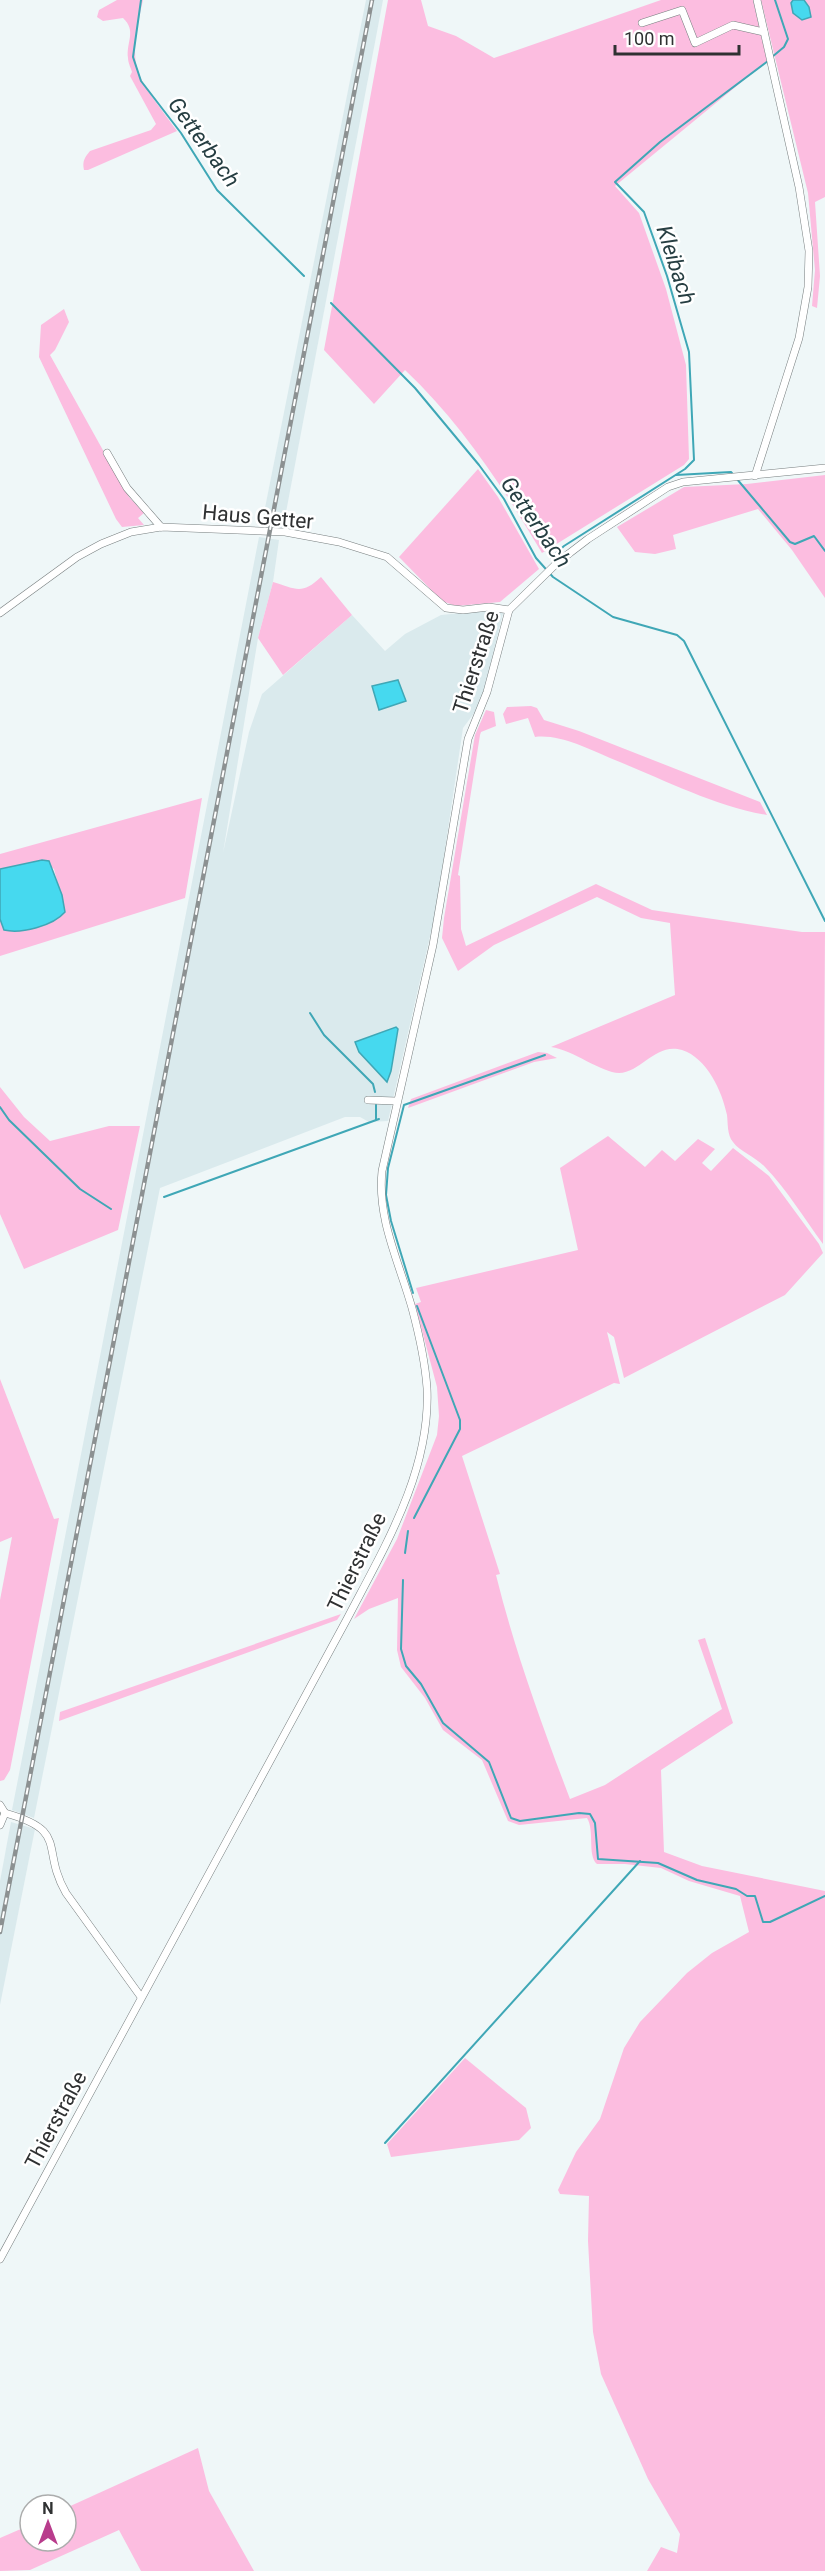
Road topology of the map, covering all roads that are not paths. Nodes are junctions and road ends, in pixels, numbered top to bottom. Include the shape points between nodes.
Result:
1 (757, 0) edge
2 (642, 23) dead end
3 (764, 32) junction
4 (107, 453) dead end
5 (825, 468) edge
6 (755, 476) junction
7 (161, 527) junction
8 (509, 610) junction
9 (0, 612) edge
10 (368, 1100) dead end
11 (396, 1101) junction
12 (0, 1805) edge
13 (5, 1813) junction
14 (0, 1825) edge
15 (141, 1997) junction
16 (0, 2259) edge

1 - 3 street
2 - 3 street via 682,10 695,43 733,25
3 - 6 street via 807,228 809,269 799,338
4 - 7 street via 127,488
5 - 6 street, Thierstraße
6 - 8 street, Thierstraße via 683,482 668,487 553,566
7 - 8 street, Haus Getter via 285,532 339,542 387,557 446,608 489,606
7 - 9 street, Haus Getter via 101,543
8 - 11 street, Thierstraße via 487,692 468,739 433,945
10 - 11 street
11 - 15 street, Thierstraße via 384,1156 381,1197 425,1367 427,1407 416,1466 388,1541
12 - 13 street
13 - 14 street
13 - 15 street via 35,1823 46,1834 66,1893
15 - 16 street, Thierstraße

